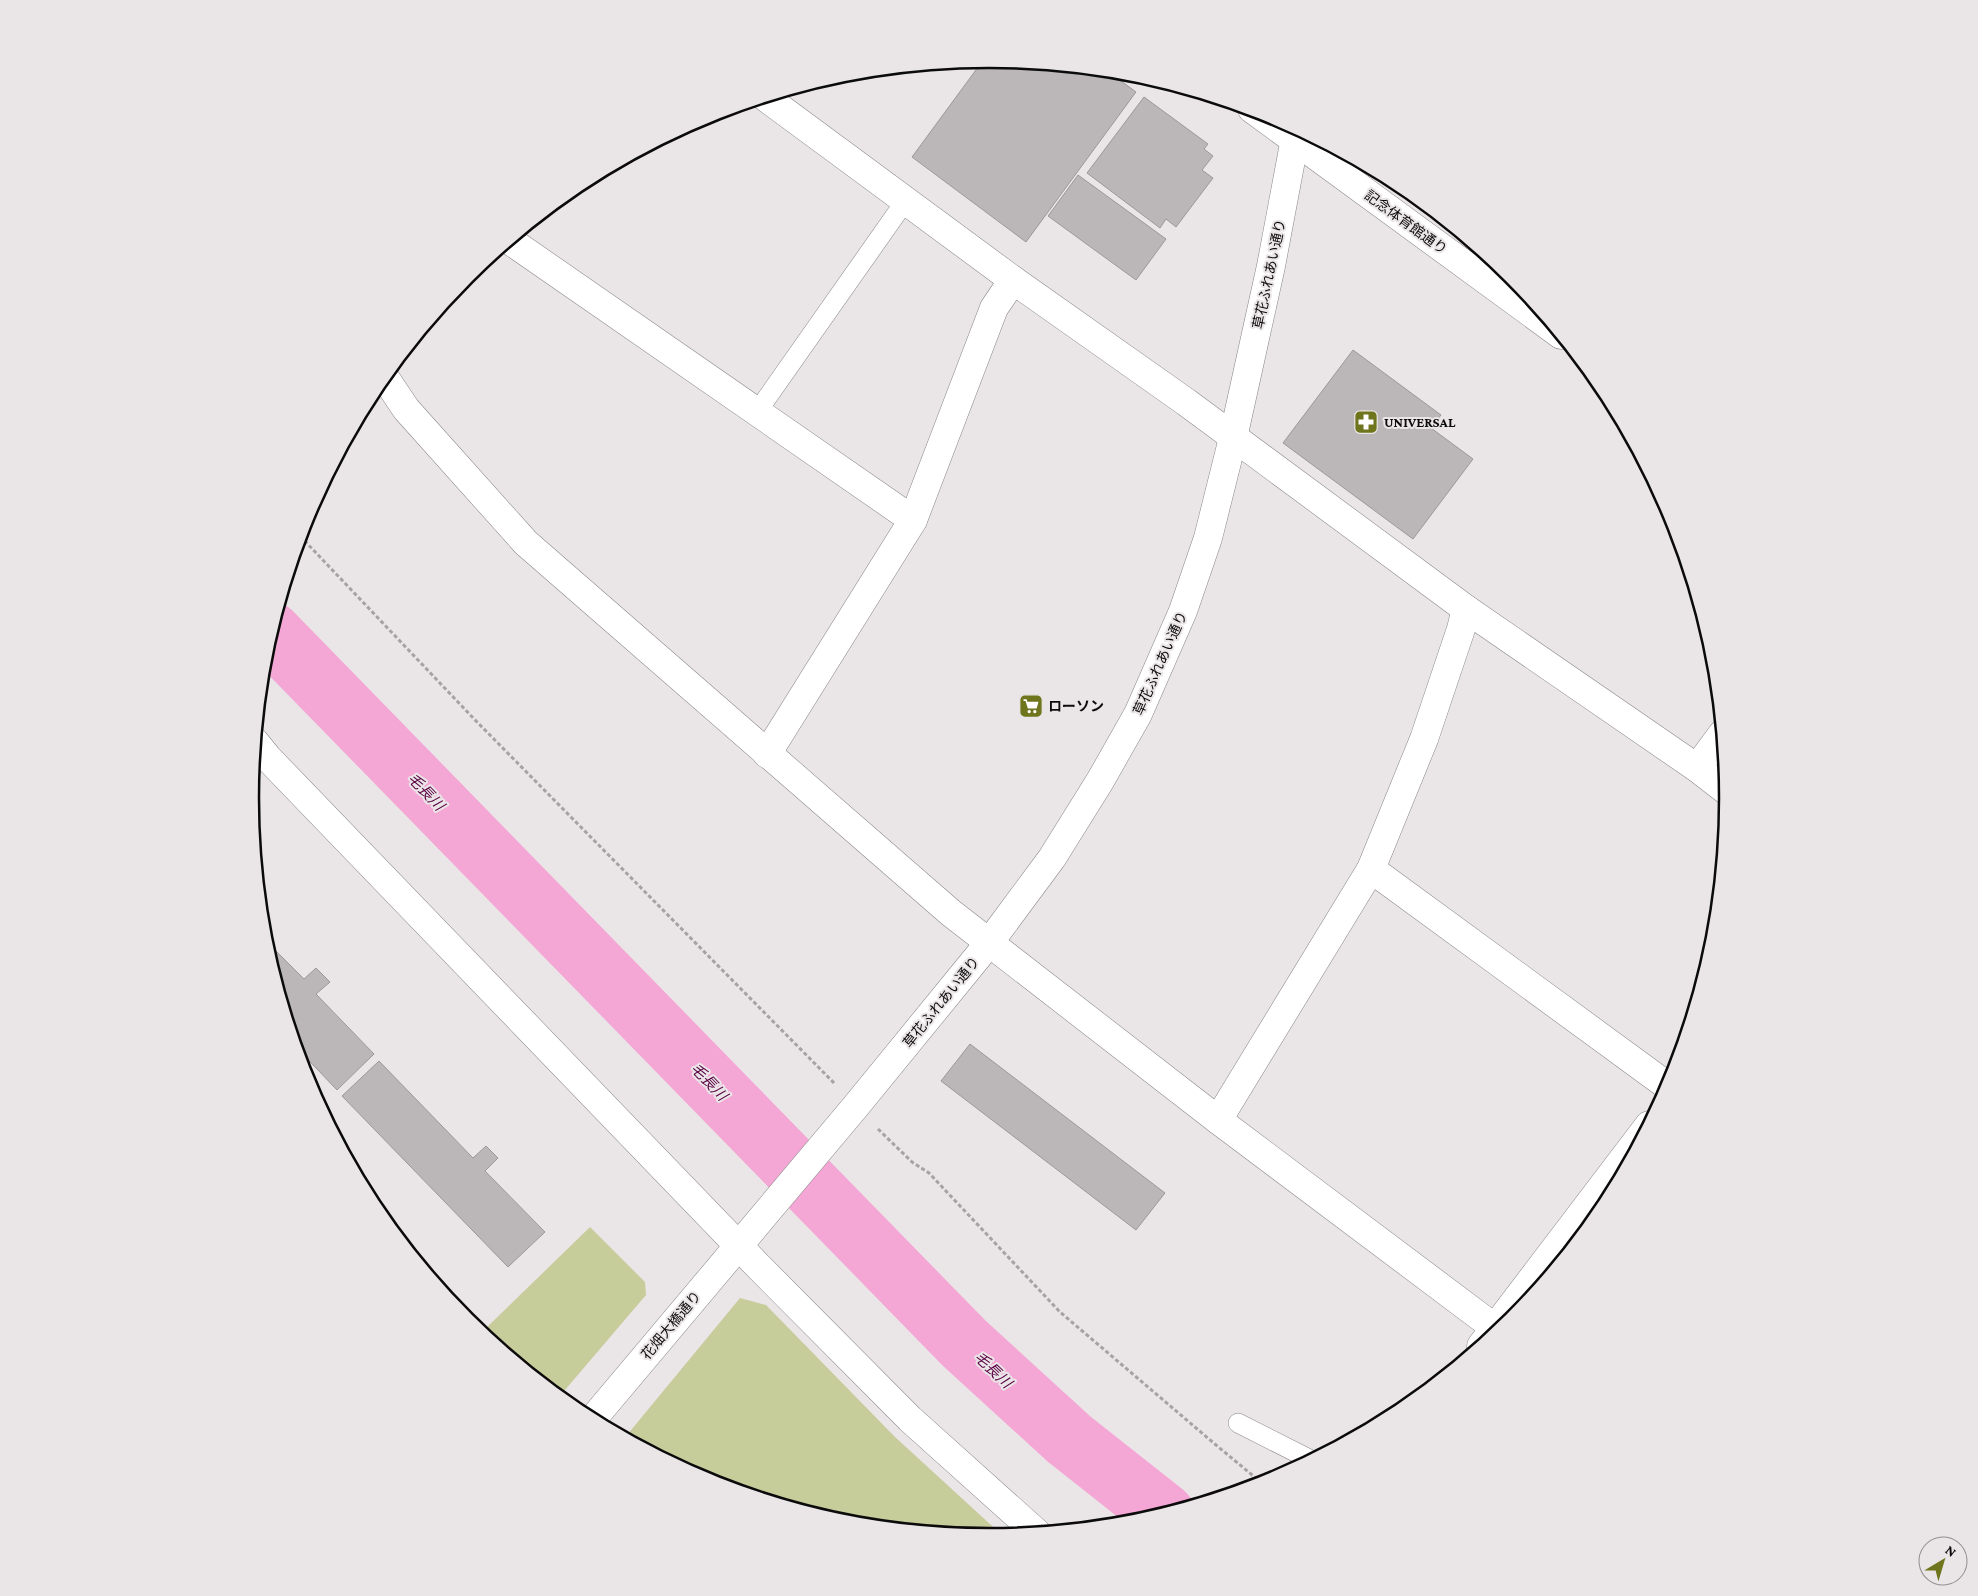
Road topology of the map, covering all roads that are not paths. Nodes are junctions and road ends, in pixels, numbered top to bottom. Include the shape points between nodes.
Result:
1 (770, 101) edge
2 (1296, 135) edge
3 (1301, 138) edge
4 (906, 200) junction
5 (514, 243) edge
6 (1013, 280) junction
7 (1542, 320) edge
8 (388, 383) edge
9 (757, 412) junction
10 (1233, 438) junction
11 (914, 520) junction
12 (1466, 609) junction
13 (1717, 741) edge
14 (260, 748) edge
15 (767, 754) junction
16 (1696, 768) junction
17 (1719, 786) edge
18 (1371, 869) junction
19 (989, 943) junction
20 (1662, 1082) edge
21 (1218, 1120) junction
22 (1589, 1215) edge
23 (744, 1238) junction
24 (1523, 1296) edge
25 (1488, 1332) edge
26 (597, 1414) edge
27 (1238, 1423) dead end
28 (1304, 1457) edge
29 (1032, 1527) edge

1 - 4 street
2 - 10 street, 草花ふれあい通り via 1272,266
3 - 7 street, 記念体育館通り
4 - 6 street
4 - 9 lane
5 - 9 street
6 - 10 street
6 - 11 street via 994,308
8 - 15 street via 406,409 526,543
9 - 11 street
10 - 12 street
10 - 19 street, 草花ふれあい通り via 1208,538 1182,611 1138,714 1052,858
11 - 15 street
12 - 16 street
12 - 18 street via 1424,739
13 - 16 street
14 - 23 street
15 - 19 street
16 - 17 street
18 - 20 street
18 - 21 street
19 - 21 street
19 - 23 street, 草花ふれあい通り
21 - 25 street
22 - 24 street
23 - 26 street, 花畑大橋通り
23 - 29 street via 910,1419
27 - 28 lane

